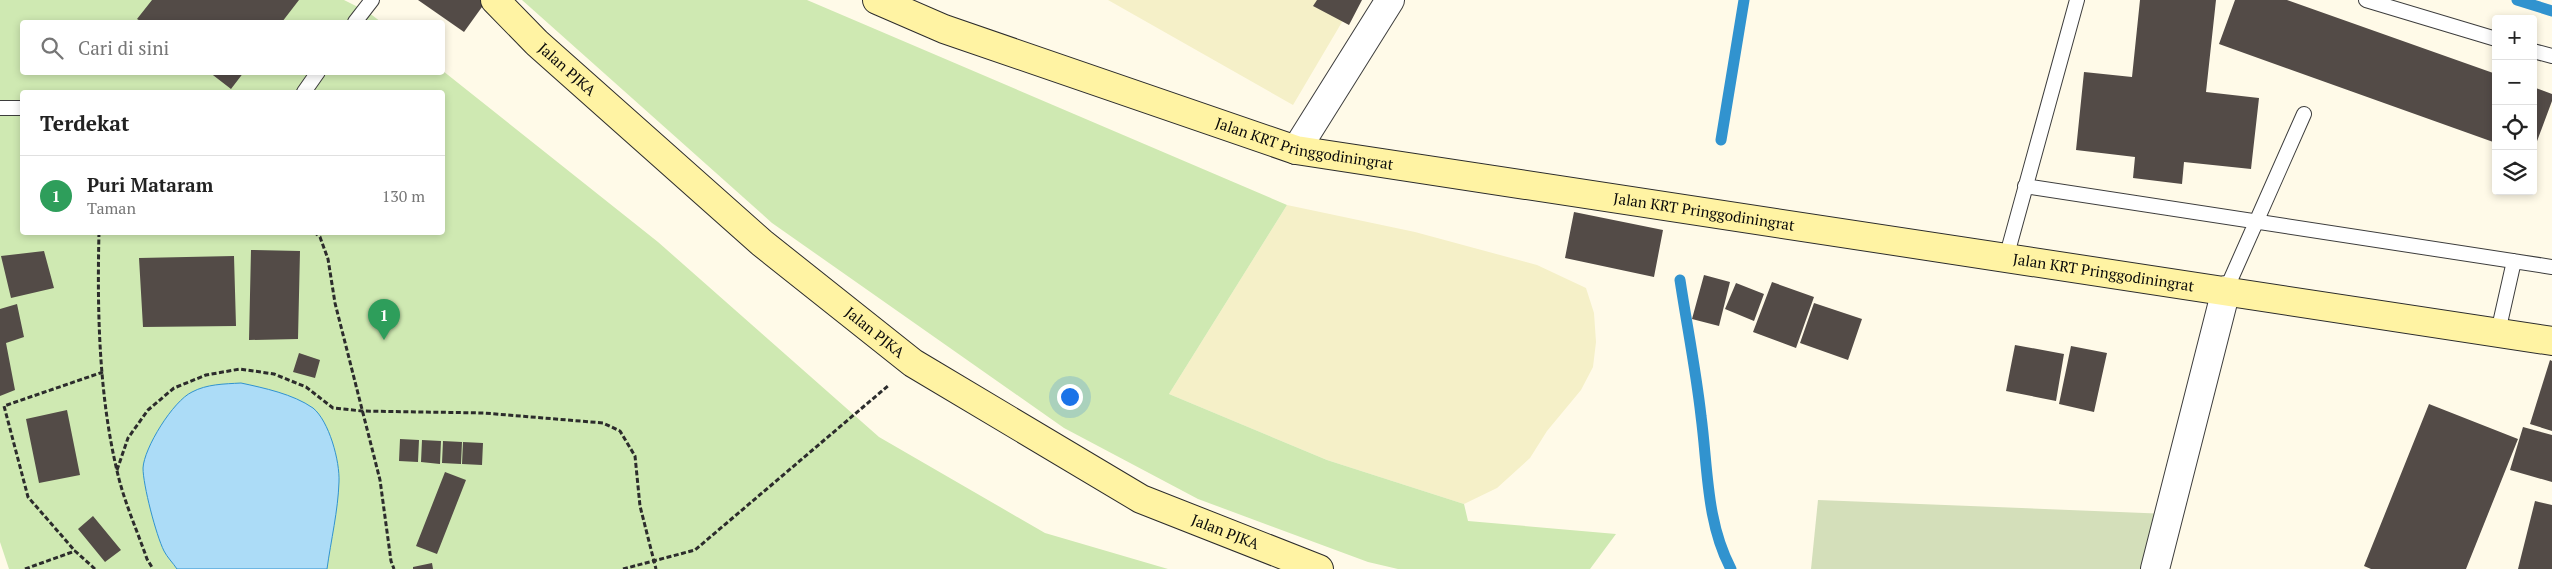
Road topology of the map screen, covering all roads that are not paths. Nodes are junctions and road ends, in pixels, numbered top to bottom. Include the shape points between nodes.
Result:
1 (372, 0) edge
2 (494, 0) edge
3 (877, 0) edge
4 (1390, 0) edge
5 (2077, 0) edge
6 (2366, 0) edge
7 (357, 20) edge
8 (2492, 38) edge
9 (2537, 52) edge
10 (2552, 56) edge
11 (316, 75) edge
12 (305, 90) edge
13 (0, 108) edge
14 (20, 108) edge
15 (2304, 114) dead end
16 (1296, 150) junction
17 (2025, 186) junction
18 (2257, 221) junction
19 (2006, 258) junction
20 (2514, 261) junction
21 (2552, 267) edge
22 (2226, 290) junction
23 (2498, 332) junction
24 (2552, 341) edge
25 (1319, 569) edge
26 (2155, 569) edge

1 - 7 lane
2 - 25 main road, Jalan PJKA via 537,43 762,243 913,363 1141,499
3 - 16 main road, Jalan KRT Pringgodiningrat via 944,29
4 - 16 street
5 - 17 lane
6 - 8 lane
9 - 10 lane
11 - 12 lane
13 - 14 lane
15 - 18 lane
16 - 19 main road, Jalan KRT Pringgodiningrat
17 - 18 lane
17 - 19 lane
18 - 20 lane
18 - 22 lane
19 - 22 main road, Jalan KRT Pringgodiningrat
20 - 21 lane
20 - 23 lane
22 - 23 main road, Jalan KRT Pringgodiningrat
22 - 26 street
23 - 24 main road, Jalan KRT Pringgodiningrat

